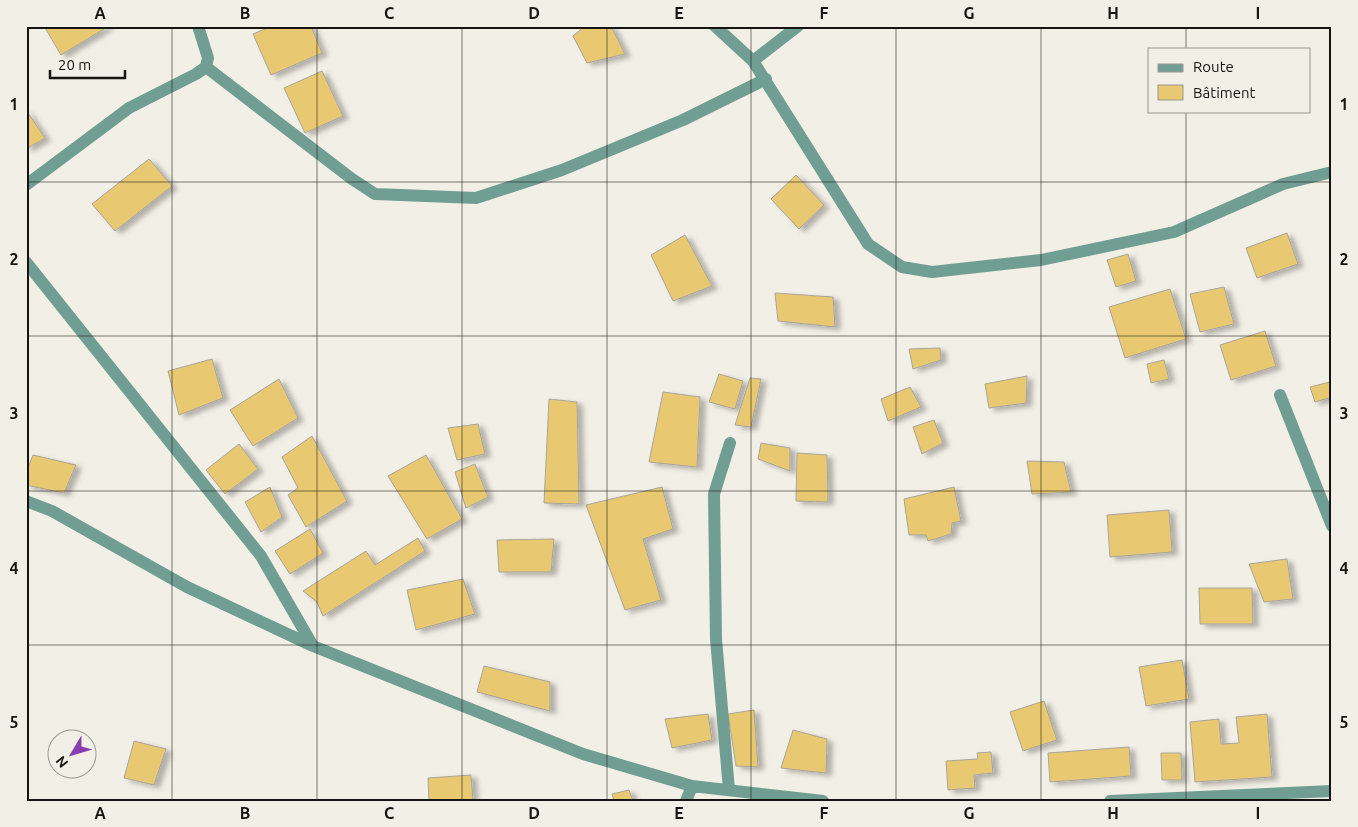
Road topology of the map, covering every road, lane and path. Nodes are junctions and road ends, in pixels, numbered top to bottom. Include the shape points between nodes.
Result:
1 (198, 26) edge
2 (715, 26) edge
3 (798, 26) edge
4 (753, 60) junction
5 (206, 67) junction
6 (766, 79) junction
7 (1332, 172) edge
8 (26, 185) edge
9 (26, 262) edge
10 (1280, 395) dead end
11 (730, 443) dead end
12 (26, 502) edge
13 (1332, 526) edge
14 (313, 646) junction
15 (692, 786) junction
16 (730, 790) junction
17 (1332, 791) edge
18 (1271, 796) edge
19 (686, 801) edge
20 (823, 801) edge
21 (1110, 801) edge

1 - 5 street via 208,58
2 - 4 street
3 - 4 street
4 - 6 street
5 - 6 street via 375,194 476,198 571,166 683,120
5 - 8 street via 128,108
6 - 7 street via 868,244 902,267 932,272 1041,260 1174,232 1283,184
9 - 14 street via 261,556
10 - 13 street
11 - 16 street via 714,494 716,639
12 - 14 street via 52,511 187,587
14 - 15 street via 583,754
15 - 16 street
15 - 19 street
16 - 20 street
17 - 18 street
18 - 21 street

